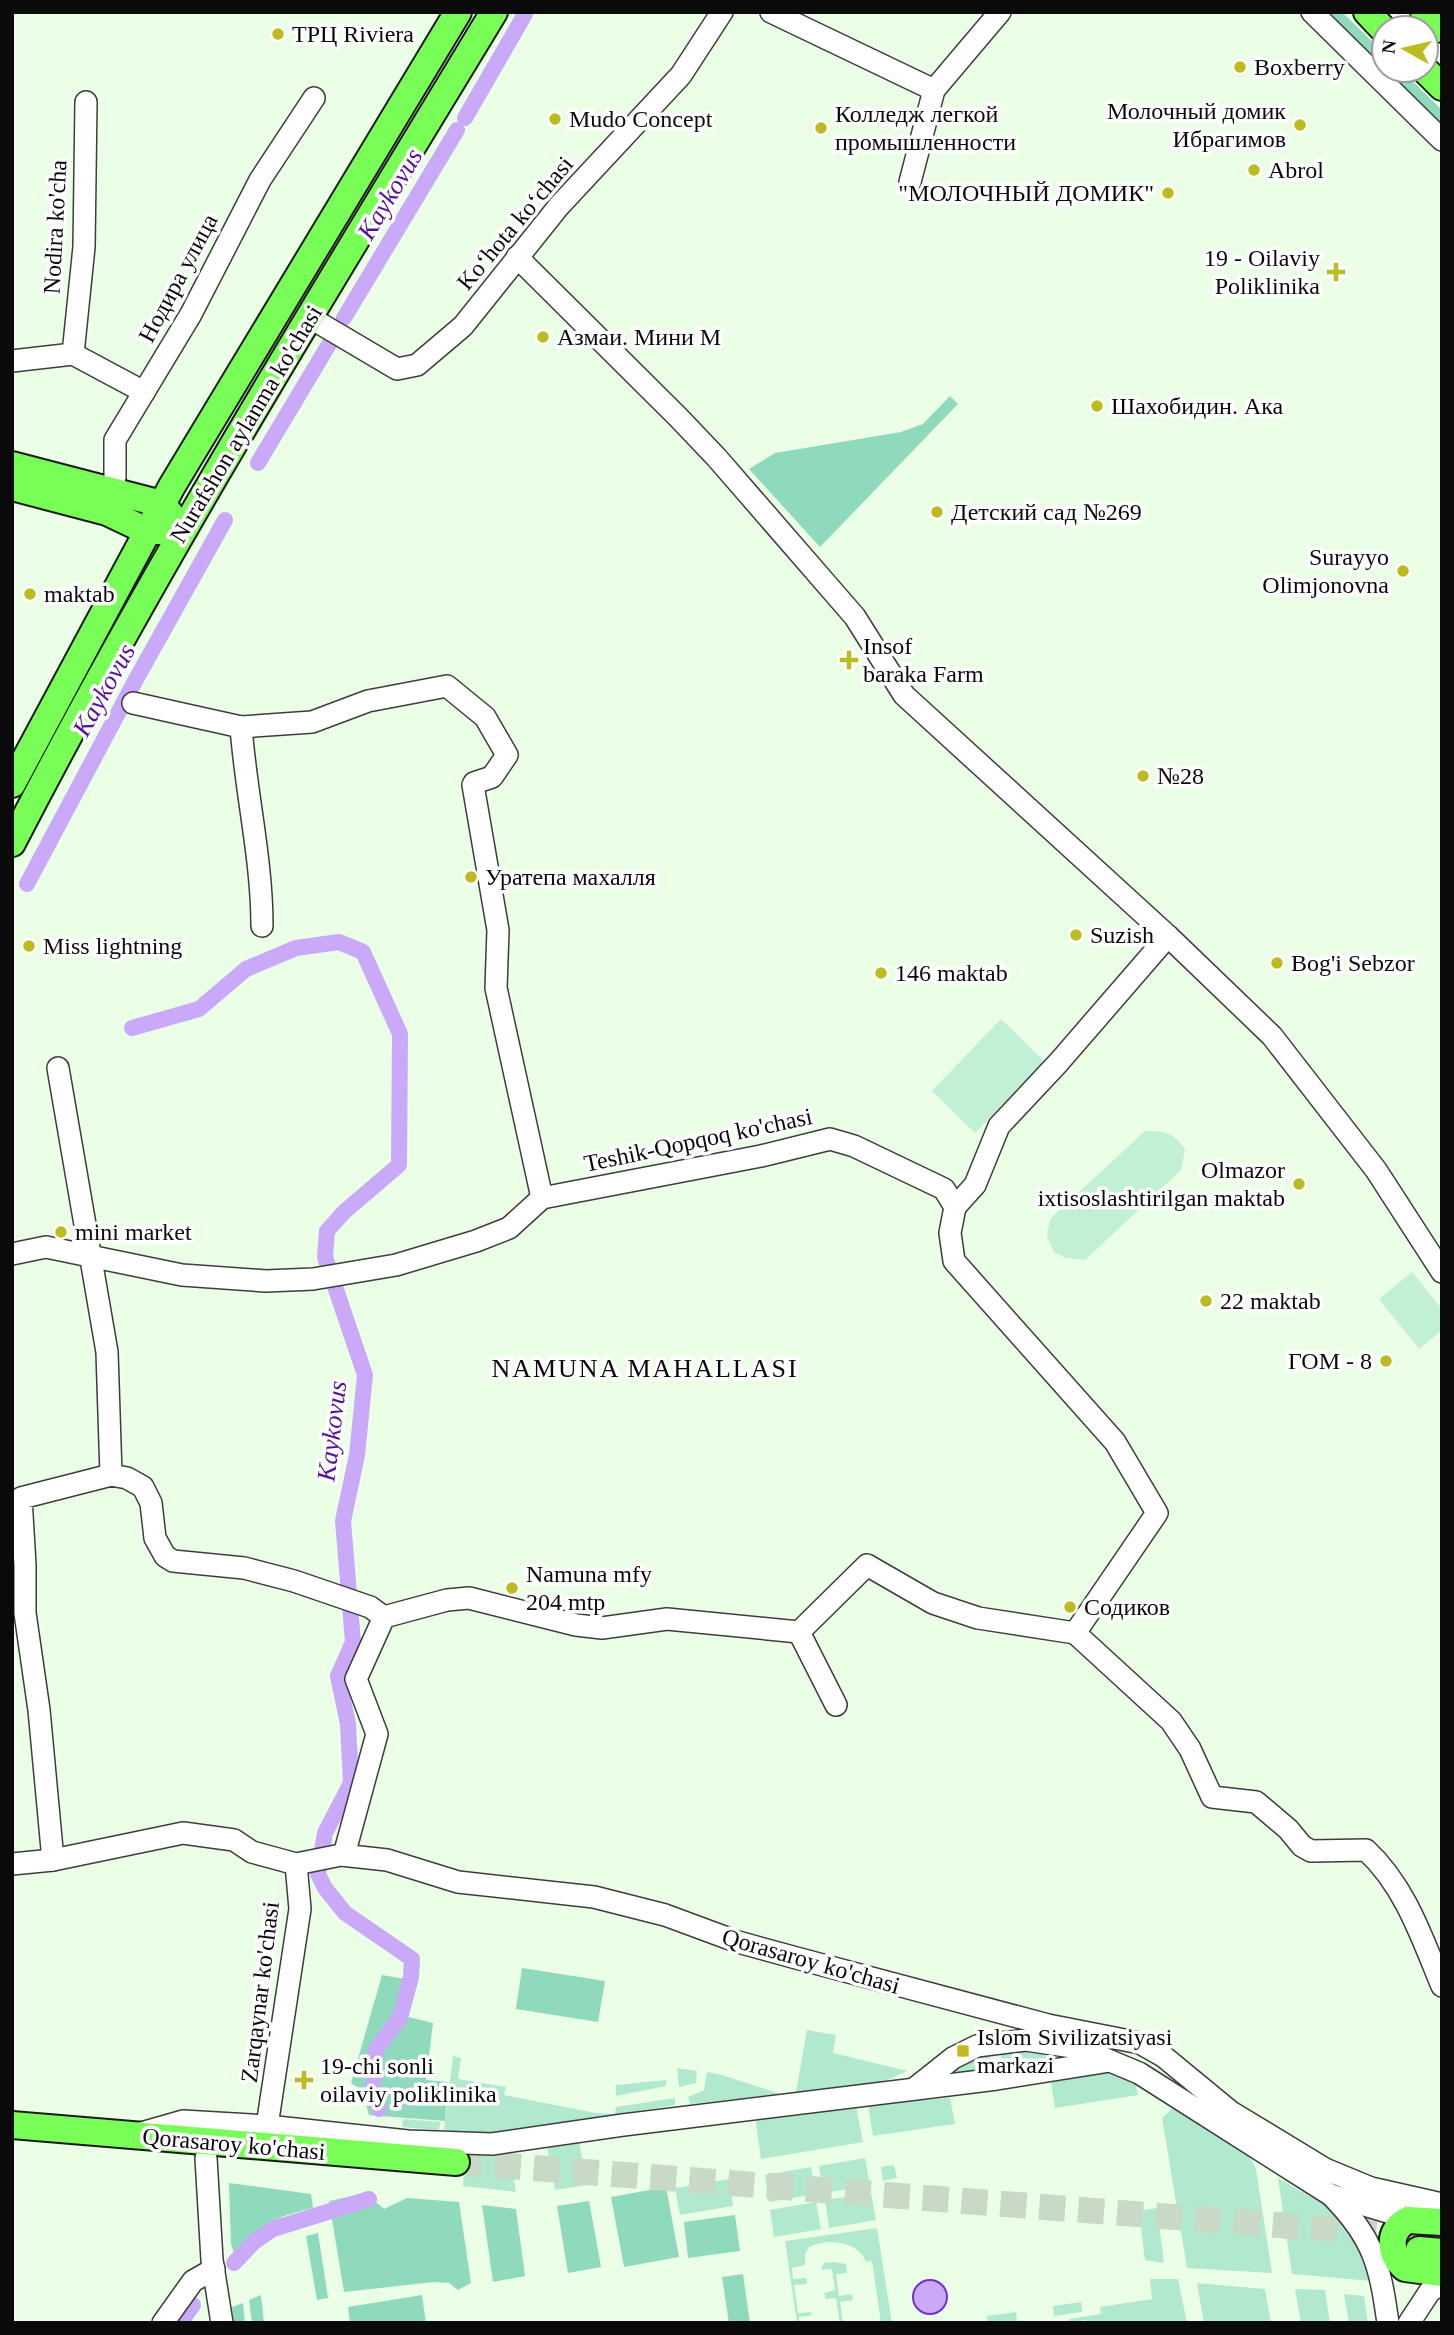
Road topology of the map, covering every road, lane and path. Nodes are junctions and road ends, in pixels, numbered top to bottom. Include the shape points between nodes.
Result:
1 (458, 12) edge
2 (494, 12) edge
3 (722, 12) edge
4 (771, 12) edge
5 (1000, 12) edge
6 (1312, 12) edge
7 (1424, 12) edge
8 (1442, 29) edge
9 (934, 90) junction
10 (314, 97) dead end
11 (86, 102) dead end
12 (1442, 140) edge
13 (910, 181) dead end
14 (517, 257) junction
15 (309, 317) junction
16 (73, 354) junction
17 (12, 361) edge
18 (144, 392) junction
19 (12, 466) edge
20 (12, 487) edge
21 (112, 491) junction
22 (162, 503) junction
23 (147, 531) junction
24 (183, 531) junction
25 (133, 704) dead end
26 (241, 727) junction
27 (12, 784) edge
28 (12, 843) edge
29 (262, 926) dead end
30 (1168, 936) junction
31 (58, 1068) dead end
32 (542, 1198) junction
33 (955, 1207) junction
34 (12, 1254) edge
35 (91, 1257) junction
36 (1442, 1272) edge
37 (111, 1475) junction
38 (377, 1612) junction
39 (799, 1632) junction
40 (1075, 1633) junction
41 (836, 1705) dead end
42 (342, 1855) junction
43 (53, 1860) junction
44 (302, 1863) junction
45 (12, 1864) edge
46 (1442, 1986) edge
47 (1110, 2061) junction
48 (914, 2089) junction
49 (12, 2125) edge
50 (267, 2126) junction
51 (133, 2136) junction
52 (12, 2141) edge
53 (206, 2158) junction
54 (1331, 2195) junction
55 (1442, 2204) edge
56 (1430, 2236) edge
57 (215, 2273) junction
58 (1442, 2273) edge
59 (1442, 2284) edge
60 (163, 2323) edge
61 (222, 2323) edge
62 (1388, 2323) edge
63 (1409, 2323) edge

1 - 22 main road, Nurafshon aylanma ko'chasi
2 - 15 main road, Nurafshon aylanma ko'chasi
3 - 14 street, Koʻhota koʻchasi via 681,75
4 - 9 street
5 - 9 street
6 - 12 street
7 - 8 main road
9 - 13 street
10 - 18 street, Нодира улица via 260,180 191,314
11 - 16 street, Nodira ko'cha via 84,247
14 - 15 street, Koʻhota koʻchasi via 463,326 417,365 397,369
14 - 30 street via 717,458 855,617 904,695
15 - 24 main road, Nurafshon aylanma ko'chasi
16 - 17 street
16 - 18 street
18 - 21 street, Нодира улица via 115,440
19 - 21 main road
20 - 23 main road via 107,512
21 - 22 main road
22 - 23 main road, Nurafshon aylanma ko'chasi
22 - 24 main road
23 - 24 main road
23 - 27 main road, Nurafshon aylanma ko'chasi
24 - 28 main road, Nurafshon aylanma ko'chasi
25 - 26 street
26 - 29 street via 262,884
26 - 32 street via 312,722 368,701 447,686 485,717 507,755 492,777 473,785 498,930 496,988
30 - 33 street via 999,1126 975,1185
30 - 36 street via 1272,1036 1376,1170
31 - 35 street
32 - 33 street, Teshik-Qopqoq ko'chasi via 830,1139 944,1189
32 - 35 street via 509,1228 485,1238 396,1265 313,1279 182,1275
33 - 40 street via 950,1233 954,1261 1115,1442 1157,1513
34 - 35 street via 46,1247
35 - 37 street via 107,1352
37 - 38 street via 143,1487 155,1538 173,1561 244,1568
37 - 43 street via 21,1498 24,1613 39,1710
38 - 39 street via 469,1598 602,1628 667,1619
38 - 42 street via 356,1679 377,1734
39 - 40 street via 867,1565 933,1603 978,1618
39 - 41 street
40 - 46 street via 1171,1721 1212,1797 1256,1802 1311,1851 1366,1850 1381,1863 1407,1903
42 - 44 street, Qorasaroy ko'chasi
42 - 55 street, Qorasaroy ko'chasi via 387,1860 458,1882 594,1897 800,1959 1048,2025 1140,2043 1256,2130 1325,2169 1395,2195
43 - 44 street via 183,1833 234,1840 252,1852
43 - 45 street
44 - 50 street, Zarqaynar ko'chasi via 300,1909
47 - 48 street
47 - 48 street via 1079,2048 1050,2043 992,2043 963,2051
47 - 54 street via 1139,2073
48 - 50 street via 492,2144 408,2141
49 - 51 main road, Qorasaroy ko'chasi
50 - 51 street via 183,2121
51 - 53 main road, Qorasaroy ko'chasi via 456,2169
52 - 53 main road, Qorasaroy ko'chasi
53 - 57 street
54 - 56 street
54 - 62 street via 1368,2240
56 - 58 main road via 1402,2223 1394,2235 1395,2258 1409,2271
57 - 60 street via 193,2281
57 - 61 street
59 - 63 street via 1430,2291

